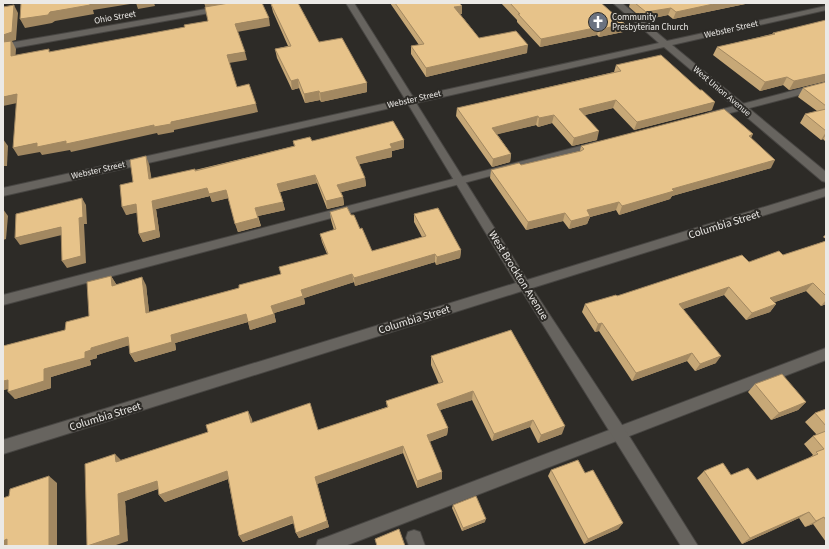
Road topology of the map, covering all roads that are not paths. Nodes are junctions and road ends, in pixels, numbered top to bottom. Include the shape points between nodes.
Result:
1 (254, 3) edge
2 (350, 3) edge
3 (617, 3) edge
4 (826, 8) edge
5 (666, 44) junction
6 (3, 47) edge
7 (826, 85) edge
8 (410, 101) junction
9 (741, 107) junction
10 (703, 117) edge
11 (604, 143) edge
12 (826, 178) edge
13 (459, 180) junction
14 (3, 192) edge
15 (826, 192) edge
16 (524, 285) junction
17 (3, 300) edge
18 (826, 354) edge
19 (619, 432) junction
20 (3, 447) edge
21 (324, 546) edge
22 (690, 546) edge

1 - 6 street, Ohio Street
2 - 8 street, West Brockton Avenue
3 - 5 street, West Union Avenue
4 - 5 street, Webster Street
5 - 8 street, Webster Street
5 - 9 street, West Union Avenue
7 - 9 street
8 - 13 street, West Brockton Avenue
8 - 14 street, Webster Street
9 - 10 street
9 - 12 street, West Union Avenue
11 - 13 street
13 - 16 street, West Brockton Avenue
13 - 17 street
15 - 16 street, Columbia Street
16 - 19 street, West Brockton Avenue
16 - 20 street, Columbia Street
18 - 19 street
19 - 21 street
19 - 22 street, West Brockton Avenue

